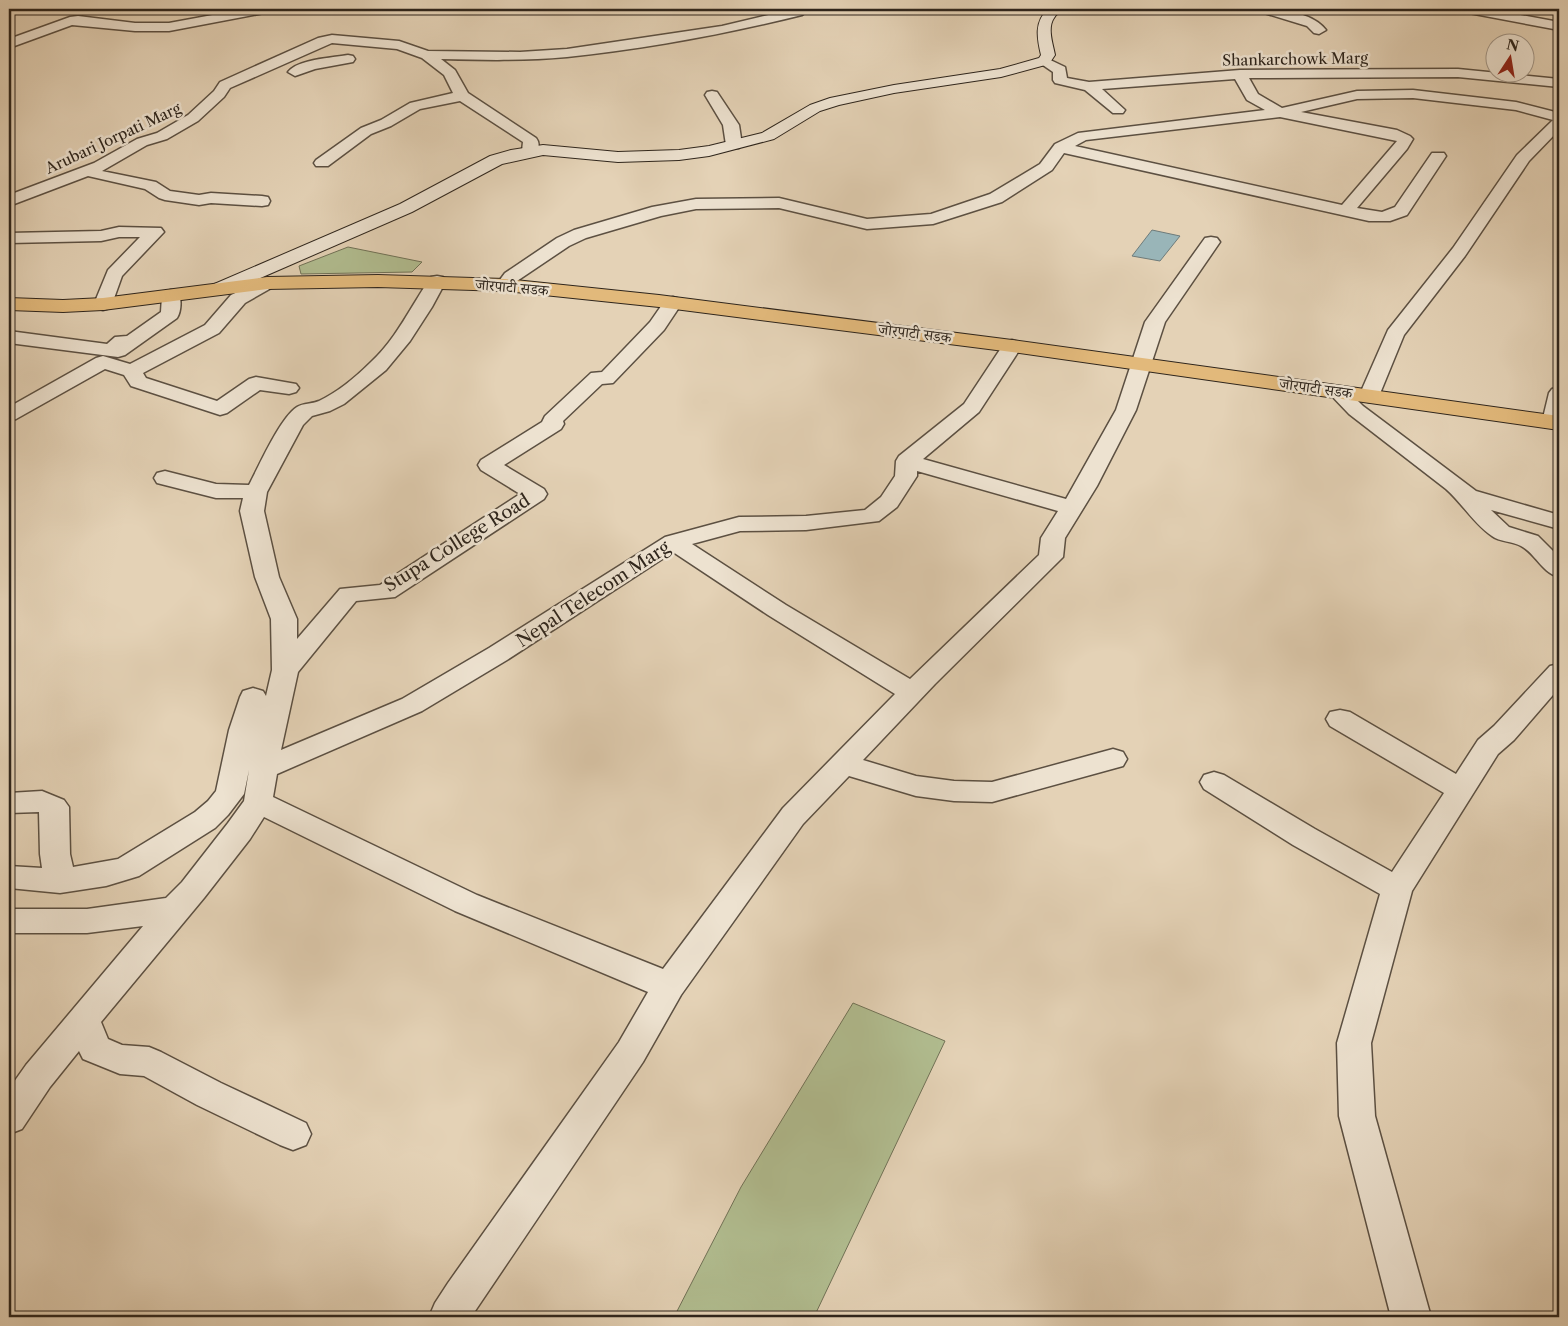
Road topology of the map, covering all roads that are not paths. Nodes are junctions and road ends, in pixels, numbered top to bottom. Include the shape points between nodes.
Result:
1 (264, 9) edge
2 (803, 9) edge
3 (1056, 9) edge
4 (1265, 9) edge
5 (1469, 9) edge
6 (1559, 26) edge
7 (1319, 30) dead end
8 (12, 41) edge
9 (427, 55) junction
10 (286, 56) junction
11 (348, 59) dead end
12 (1044, 61) junction
13 (295, 72) junction
14 (1240, 74) junction
15 (310, 82) dead end
16 (1559, 84) edge
17 (1089, 86) junction
18 (712, 95) dead end
19 (462, 96) junction
20 (1118, 110) dead end
21 (1280, 113) junction
22 (1559, 117) edge
23 (1559, 122) edge
24 (734, 145) junction
25 (1060, 147) junction
26 (530, 151) junction
27 (1438, 156) dead end
28 (322, 163) dead end
29 (88, 170) junction
30 (40, 190) junction
31 (78, 193) dead end
32 (9, 201) edge
33 (262, 201) dead end
34 (1346, 211) junction
35 (9, 238) edge
36 (1211, 242) dead end
37 (437, 281) junction
38 (267, 283) junction
39 (505, 285) junction
40 (219, 289) junction
41 (171, 296) junction
42 (673, 303) junction
43 (9, 304) edge
44 (102, 304) junction
45 (9, 337) edge
46 (131, 342) junction
47 (1012, 346) junction
48 (103, 362) junction
49 (1142, 364) junction
50 (132, 371) junction
51 (1338, 392) junction
52 (1559, 393) edge
53 (1369, 396) junction
54 (339, 397) junction
55 (9, 415) edge
56 (1556, 423) edge
57 (907, 461) junction
58 (165, 478) dead end
59 (256, 492) junction
60 (1468, 496) junction
61 (1072, 508) junction
62 (1559, 522) edge
63 (1559, 536) edge
64 (1530, 541) junction
65 (673, 542) junction
66 (1559, 570) edge
67 (285, 670) junction
68 (1559, 672) edge
69 (913, 694) junction
70 (253, 697) dead end
71 (1340, 719) dead end
72 (1113, 759) dead end
73 (843, 764) junction
74 (263, 768) junction
75 (1214, 782) dead end
76 (1461, 790) junction
77 (258, 802) junction
78 (9, 803) edge
79 (9, 877) edge
80 (60, 881) junction
81 (1397, 890) junction
82 (175, 909) junction
83 (9, 921) edge
84 (670, 986) junction
85 (83, 1020) junction
86 (9, 1118) edge
87 (293, 1134) dead end
88 (449, 1317) edge
89 (1411, 1317) edge

1 - 8 street via 168,27 70,21
2 - 9 street, Arubari Jorpati Marg via 722,30 567,53
3 - 12 main road via 1048,13 1045,20 1048,54
4 - 7 street via 1312,23
5 - 6 street
9 - 10 street, Arubari Jorpati Marg via 399,45 332,39
9 - 19 street via 450,73
10 - 13 street via 293,63
10 - 29 street, Arubari Jorpati Marg via 225,85 194,118 170,132 142,142
11 - 13 street via 312,65
12 - 17 street, Shankarchowk Marg via 1060,70 1060,80
12 - 24 main road via 1001,72 835,101 815,108 768,136
13 - 15 street
14 - 16 street, Shankarchowk Marg via 1471,73
14 - 17 street, Shankarchowk Marg
14 - 21 street via 1252,97
17 - 20 street
18 - 24 street via 731,124
19 - 26 street via 518,130 531,141
19 - 28 street via 415,106 366,132
21 - 22 street via 1357,94 1413,94 1516,106
21 - 25 street via 1083,136
21 - 34 street via 1405,139
23 - 53 street via 1523,158 1459,252 1395,334
24 - 26 main road via 647,157
25 - 34 street
25 - 39 street via 1046,167 996,198 933,218 867,224 778,203 696,204 658,211 580,234 563,242
26 - 40 main road via 496,160 406,208
27 - 34 street via 1395,215 1369,216
29 - 30 street, Arubari Jorpati Marg
29 - 33 street via 150,185 165,195 199,200
30 - 31 street
30 - 32 street, Arubari Jorpati Marg
35 - 44 street via 155,232 114,274
36 - 49 street via 1155,322
37 - 38 main road, जोरपाटी सडक
37 - 39 main road, जोरपाटी सडक
37 - 54 street via 400,341 379,366
38 - 40 main road, जोरपाटी सडक
38 - 50 street via 238,299 212,329
39 - 42 main road, जोरपाटी सडक
40 - 41 main road, जोरपाटी सडक
41 - 44 main road, जोरपाटी सडक
41 - 46 street via 170,314
42 - 47 main road, जोरपाटी सडक
42 - 67 street, Stupa College Road via 657,326 606,379 598,377 552,420 553,424 489,465 536,494 386,592 349,594
43 - 44 main road, जोरपाटी सडक
45 - 46 street via 111,350 122,341
46 - 48 street
47 - 49 main road, जोरपाटी सडक
47 - 57 street via 972,408
48 - 50 street
48 - 55 street
49 - 51 main road, जोरपाटी सडक
49 - 61 street via 1126,410
50 - 54 street via 138,382 220,409 256,383 288,388 280,394 303,400 319,394
51 - 53 main road, जोरपाटी सडक
51 - 60 street via 1386,435
52 - 56 street
53 - 56 main road, जोरपाटी सडक
54 - 59 street via 323,407 305,411 294,422
57 - 61 street
57 - 65 street, Nepal Telecom Marg via 906,476 889,502 871,516 806,523 738,524
58 - 59 street via 216,491
59 - 67 street via 252,511 267,576 284,619
60 - 62 street
60 - 64 street via 1501,532
61 - 69 street via 1053,538 1051,557
63 - 64 street
64 - 66 street
65 - 69 street
65 - 74 street, Nepal Telecom Marg via 412,705
67 - 74 street
68 - 76 street via 1488,747
69 - 73 street
70 - 80 street via 230,794 218,808 128,868
71 - 76 street
72 - 73 street via 992,792 916,786
73 - 84 street via 793,816
74 - 77 street
75 - 81 street
76 - 81 street
77 - 82 street via 234,838
77 - 84 street via 466,903
78 - 80 street via 42,801 54,807 55,854
79 - 80 street
81 - 89 street via 1354,1052 1357,1116
82 - 83 street via 86,921
82 - 85 street
84 - 88 street via 631,1052
85 - 86 street
85 - 87 street via 95,1049 120,1059 149,1062

